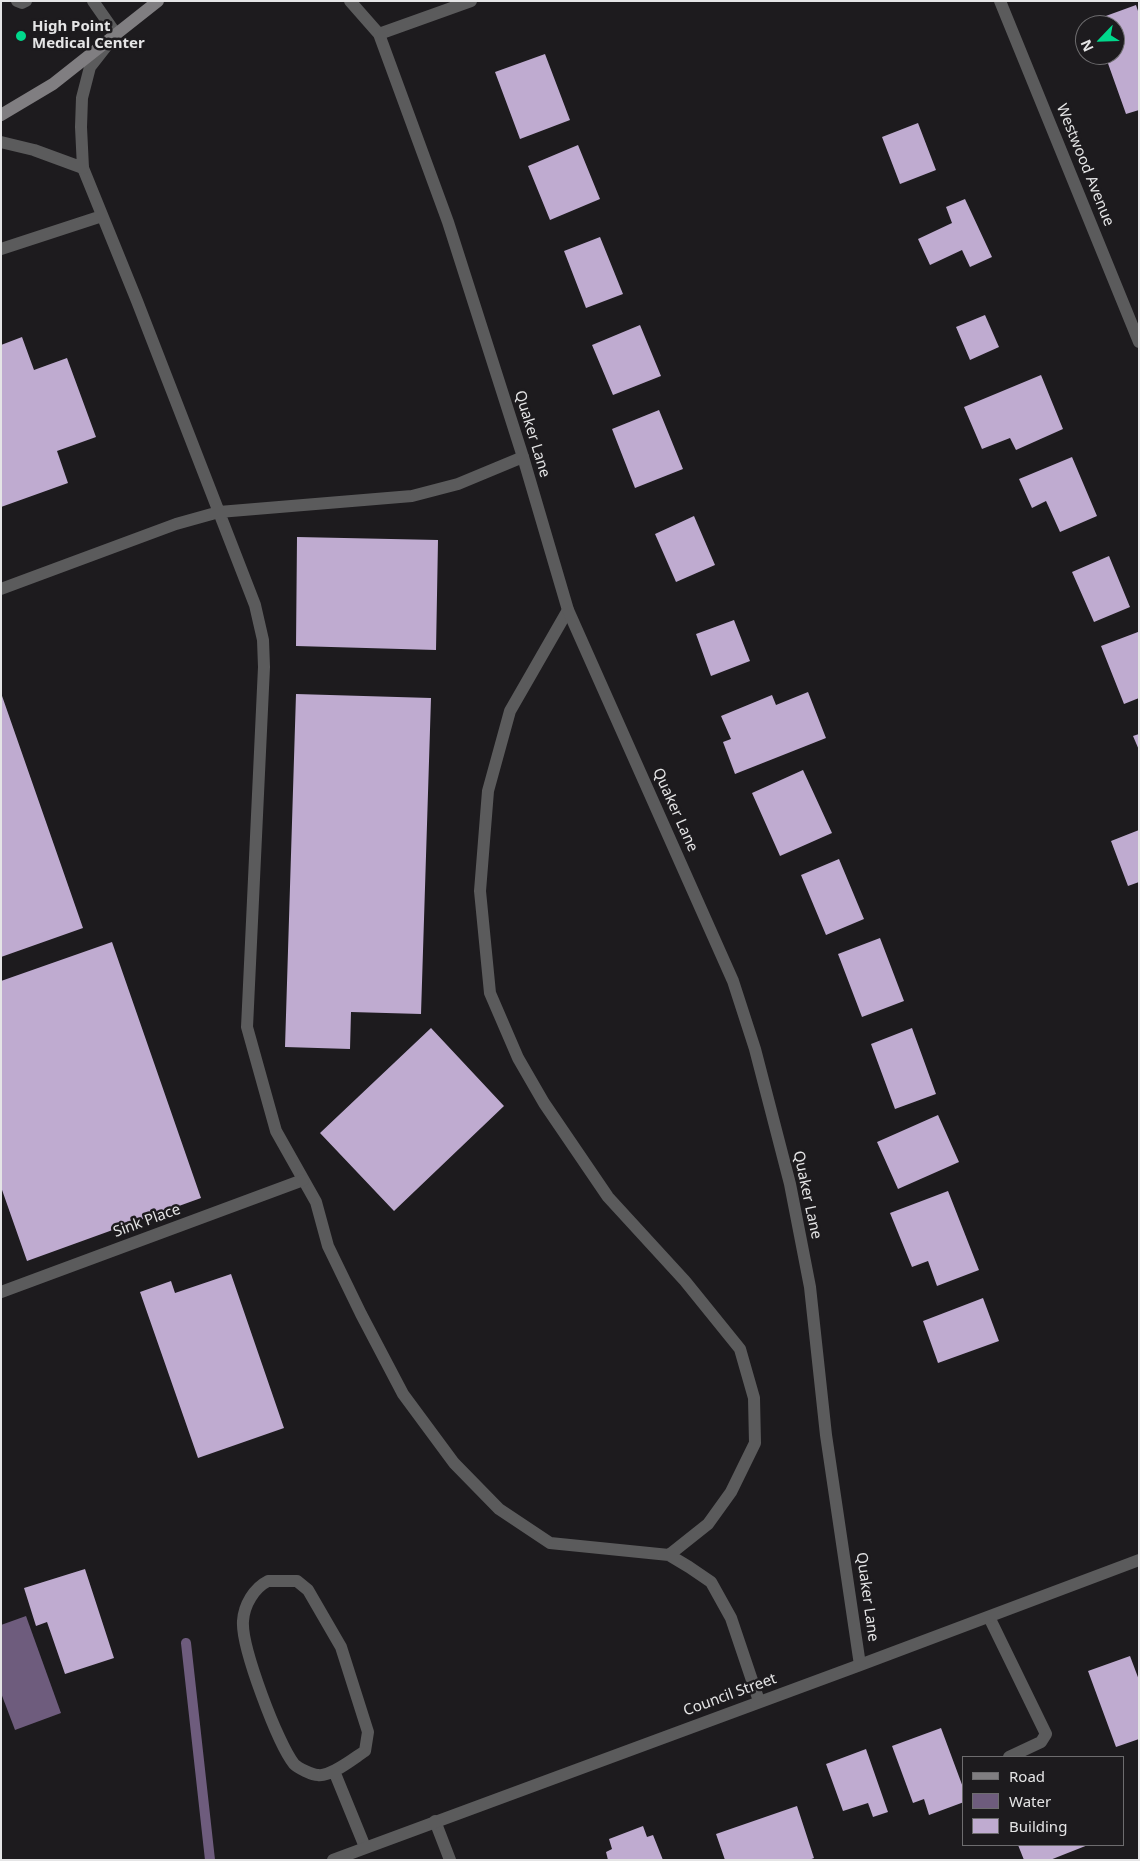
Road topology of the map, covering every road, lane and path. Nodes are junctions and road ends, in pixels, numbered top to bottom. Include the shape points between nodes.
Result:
1 (17, 1) edge
2 (26, 1) edge
3 (93, 1) edge
4 (158, 1) edge
5 (350, 1) edge
6 (472, 1) edge
7 (1000, 1) edge
8 (116, 34) junction
9 (379, 34) junction
10 (1, 115) edge
11 (1, 142) edge
12 (83, 168) junction
13 (102, 216) junction
14 (1, 249) edge
15 (1139, 342) edge
16 (523, 457) junction
17 (219, 512) junction
18 (1, 589) edge
19 (568, 610) junction
20 (303, 1180) junction
21 (1, 1292) edge
22 (669, 1556) junction
23 (1139, 1560) edge
24 (989, 1617) junction
25 (860, 1665) junction
26 (759, 1701) junction
27 (1011, 1756) edge
28 (334, 1771) junction
29 (435, 1821) junction
30 (365, 1847) junction
31 (333, 1860) edge
32 (450, 1860) edge

1 - 2 street
3 - 8 street
4 - 8 main road
5 - 9 street, Quaker Lane
6 - 9 street
7 - 15 street, Westwood Avenue
8 - 10 main road via 53,84
8 - 12 street via 90,66 82,98
9 - 16 street, Quaker Lane via 448,222
11 - 12 street
12 - 13 street
13 - 14 street
13 - 17 street
16 - 17 street via 458,484 412,496
16 - 19 street, Quaker Lane
17 - 18 street via 176,524
17 - 20 street via 255,605 263,640 247,1027 276,1131
19 - 22 street via 510,711 488,791 480,891 490,993 518,1058 544,1103 608,1197 685,1281 740,1350 754,1398 756,1443 731,1492 708,1524
19 - 25 street, Quaker Lane via 733,981 755,1049 790,1184 810,1287 826,1435
20 - 21 street, Sink Place
20 - 22 street via 316,1202 328,1246 399,1386 454,1463 499,1509 550,1543
22 - 26 street via 711,1582 730,1618
23 - 24 street, Council Street
24 - 25 street, Council Street
24 - 27 street via 1046,1734 1041,1742
25 - 26 street, Council Street
26 - 29 street, Council Street
28 - 28 street via 365,1751 368,1732 342,1647 308,1590 297,1581 268,1581 260,1585 248,1601 243,1622 248,1656 284,1749 296,1766 318,1776
28 - 30 street
29 - 30 street, Council Street
29 - 32 street
30 - 31 street, Council Street

